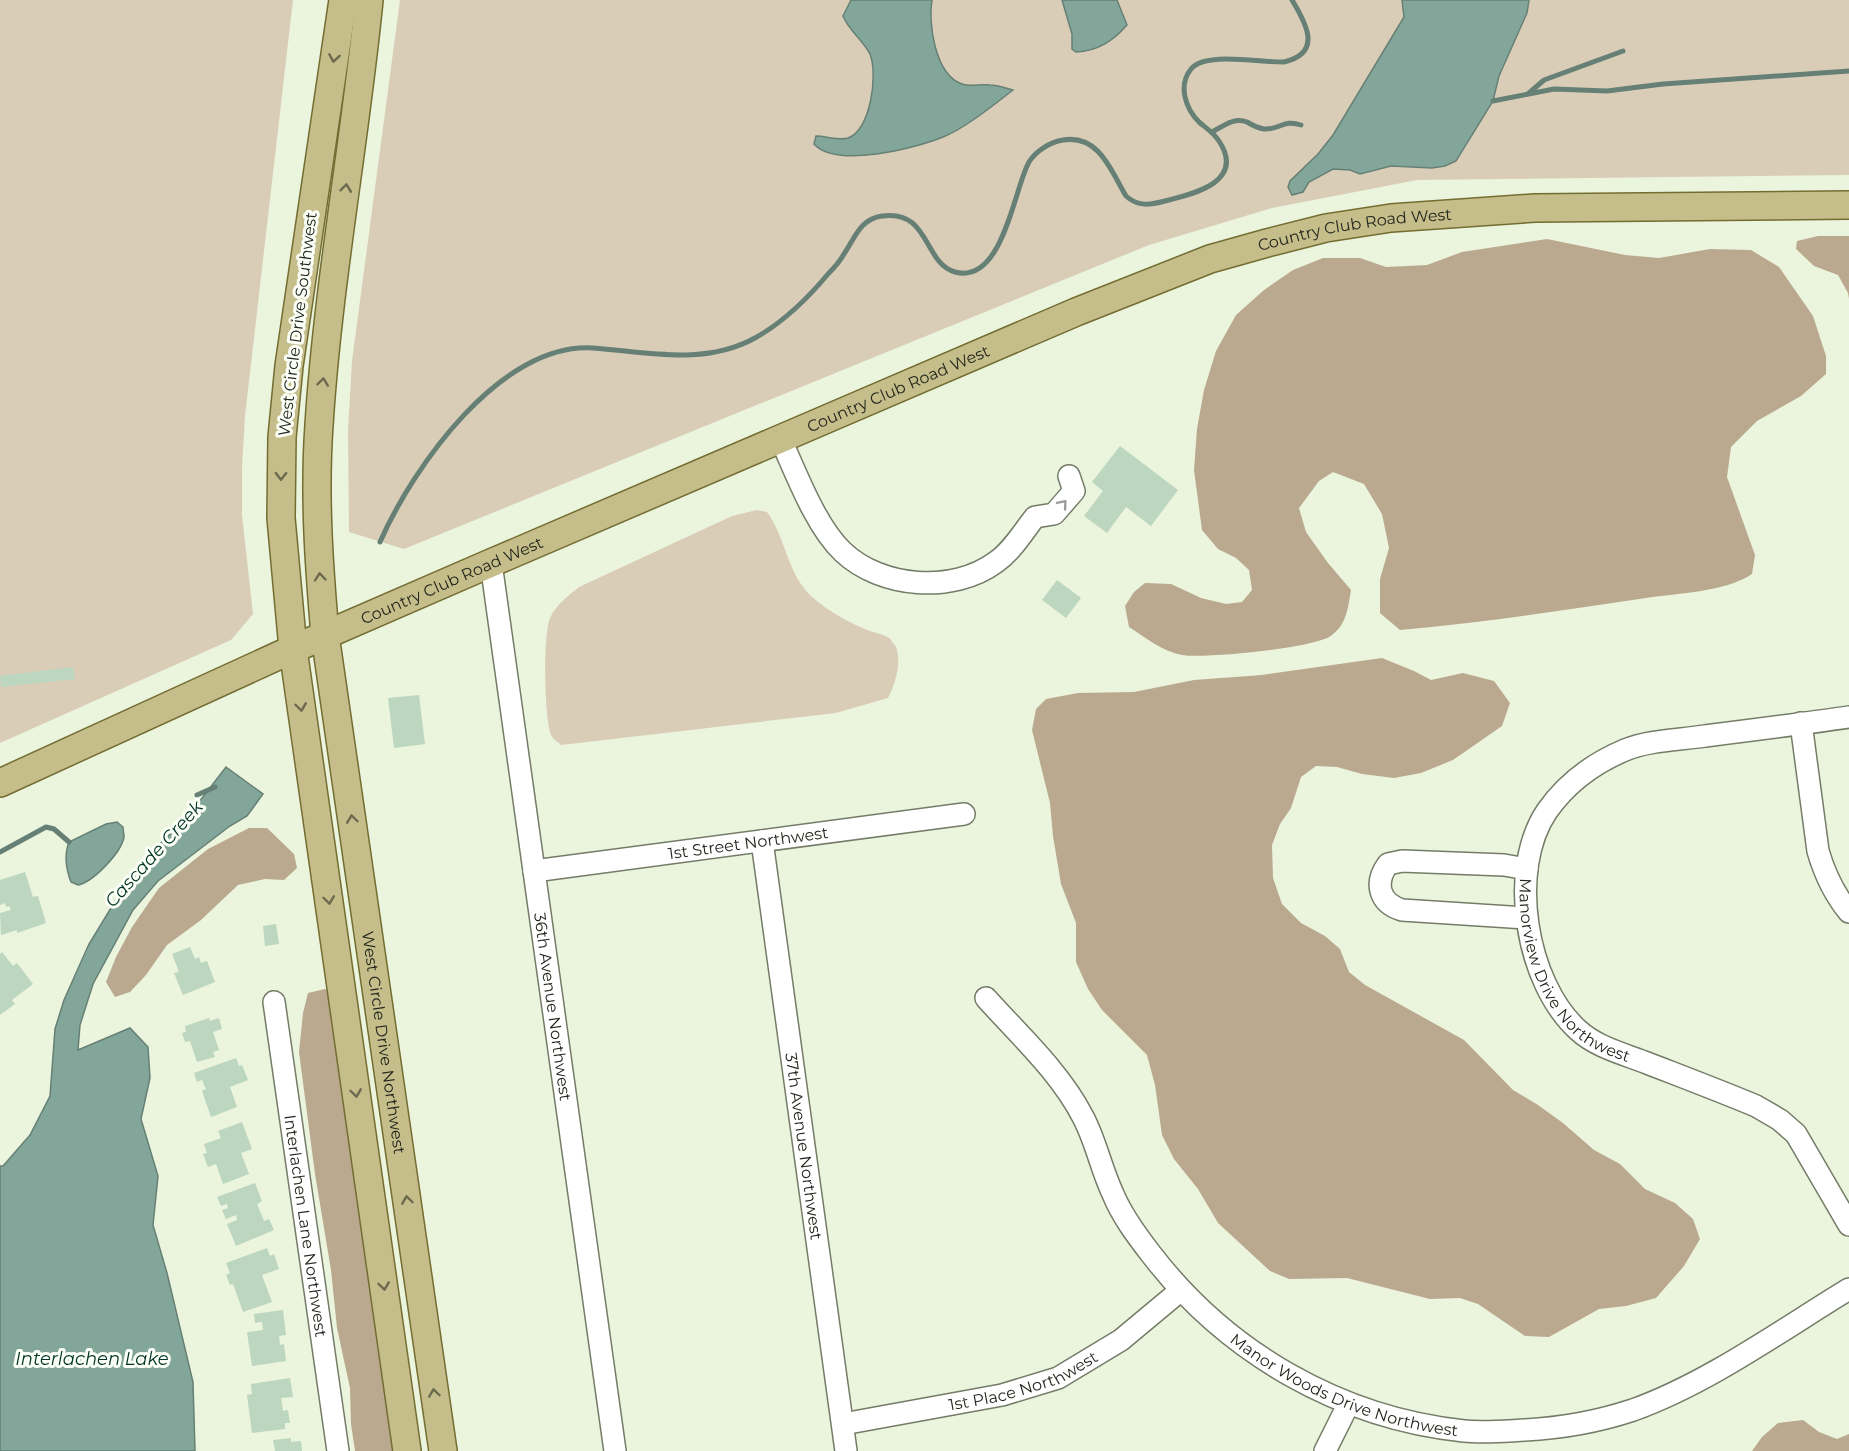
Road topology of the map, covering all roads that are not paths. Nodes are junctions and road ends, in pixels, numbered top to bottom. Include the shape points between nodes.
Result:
1 (343, 0) edge
2 (369, 0) edge
3 (1849, 205) edge
4 (781, 440) junction
5 (1069, 476) dead end
6 (491, 563) junction
7 (325, 635) junction
8 (293, 649) junction
9 (1849, 717) edge
10 (1801, 723) junction
11 (0, 783) edge
12 (964, 814) dead end
13 (762, 841) junction
14 (1527, 869) junction
15 (534, 871) junction
16 (1849, 912) edge
17 (1526, 918) junction
18 (986, 998) dead end
19 (274, 1002) dead end
20 (1849, 1225) edge
21 (1849, 1289) edge
22 (1181, 1290) junction
23 (1348, 1404) junction
24 (843, 1424) junction
25 (338, 1451) edge
26 (407, 1451) edge
27 (443, 1451) edge
28 (615, 1451) edge
29 (846, 1451) edge
30 (1325, 1451) edge

1 -> 8 main road, West Circle Drive Southwest via 282,437 282,518
7 -> 2 main road, West Circle Drive Southwest via 317,531 319,426
3 - 4 main road, Country Club Road West via 1535,208 1391,218 1326,228 1210,259 1163,277
4 -> 5 street via 832,540 854,561 899,580 932,583 986,568 1006,553 1035,517 1054,514 1074,491
4 - 6 main road, Country Club Road West
6 - 7 main road, Country Club Road West
6 - 15 street, 36th Avenue Northwest
7 - 8 main road, Country Club Road West
27 -> 7 main road, West Circle Drive Northwest
8 - 11 main road, Country Club Road West
8 -> 26 main road
9 - 10 street, Manorview Drive Northwest
10 - 14 street, Manorview Drive Northwest via 1660,742 1627,749 1601,762 1567,787 1546,812
10 - 16 street via 1818,851 1836,897
12 - 13 street, 1st Street Northwest
13 - 15 street, 1st Street Northwest
13 - 24 street, 37th Avenue Northwest
14 - 17 street, Manorview Drive Northwest
14 - 17 street via 1402,861 1388,864 1380,884 1390,907 1402,910
15 - 28 street, 36th Avenue Northwest
17 - 20 street, Manorview Drive Northwest via 1543,979 1558,1007 1578,1030 1605,1047 1749,1103 1780,1120 1796,1134
18 - 22 street, Manor Woods Drive Northwest via 1066,1089 1083,1117 1113,1195 1128,1222
19 - 25 street, Interlachen Lane Northwest
21 - 23 street, Manor Woods Drive Northwest via 1701,1379 1599,1420 1553,1428 1465,1431 1397,1419
22 - 23 street, Manor Woods Drive Northwest via 1215,1323 1277,1369
22 - 24 street, 1st Place Northwest via 1121,1340 1058,1378 991,1397
23 - 30 street
24 - 29 street, 37th Avenue Northwest

